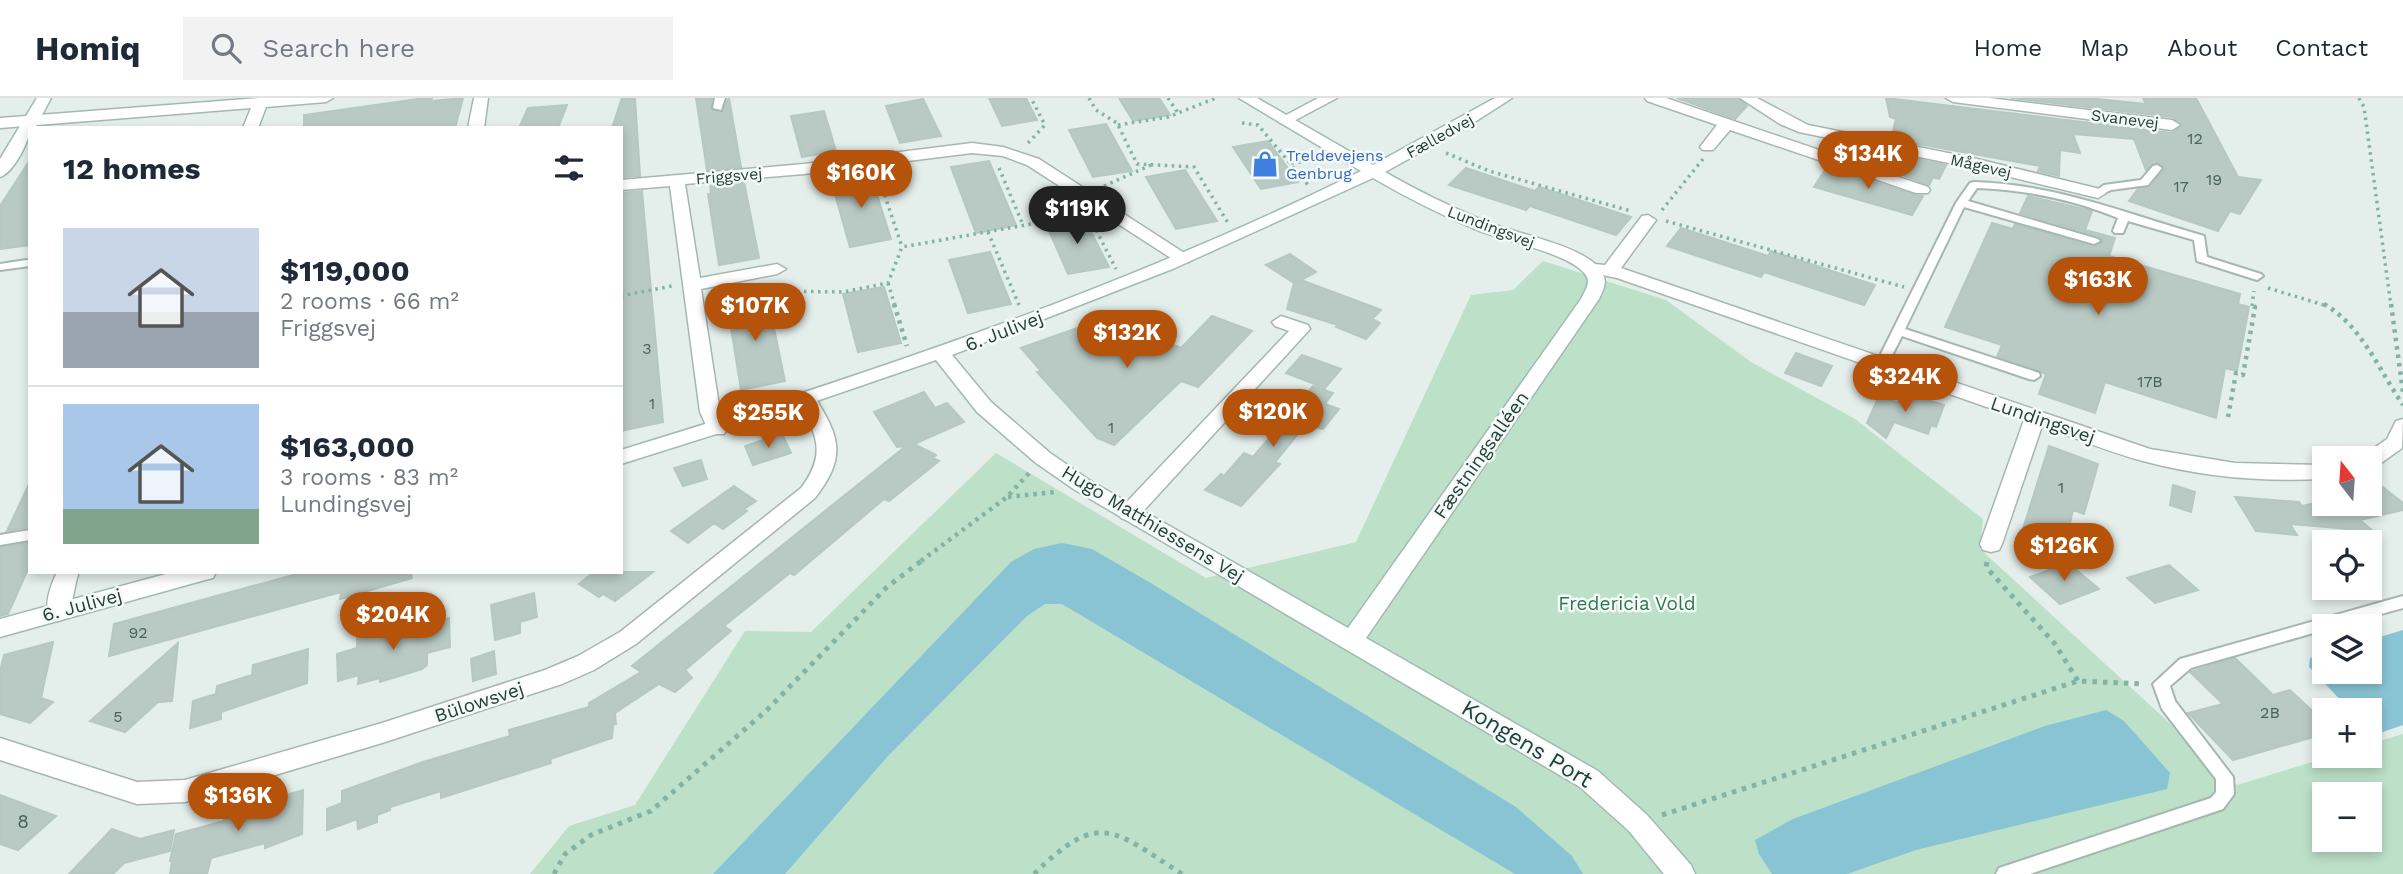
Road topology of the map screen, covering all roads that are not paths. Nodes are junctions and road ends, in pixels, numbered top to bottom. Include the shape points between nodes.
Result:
1 (44, 98) edge
2 (326, 98) edge
3 (481, 98) edge
4 (1246, 98) edge
5 (1330, 98) edge
6 (1505, 98) edge
7 (1653, 98) edge
8 (1747, 98) edge
9 (1953, 98) edge
10 (240, 101) edge
11 (261, 102) junction
12 (33, 119) junction
13 (1285, 120) junction
14 (0, 123) edge
15 (1727, 123) junction
16 (2172, 125) dead end
17 (29, 126) edge
18 (251, 126) edge
19 (476, 126) edge
20 (28, 127) edge
21 (1708, 147) road end
22 (2157, 168) dead end
23 (0, 172) edge
24 (1374, 173) junction
25 (677, 181) junction
26 (623, 184) edge
27 (1922, 190) dead end
28 (2098, 193) joint
29 (1961, 203) junction
30 (2124, 216) junction
31 (1652, 219) road end
32 (2119, 231) dead end
33 (2094, 241) dead end
34 (1182, 258) junction
35 (26, 263) dead end
36 (0, 267) edge
37 (1589, 267) junction
38 (778, 269) dead end
39 (1611, 271) junction
40 (2256, 280) road end
41 (692, 285) junction
42 (1281, 322) dead end
43 (1898, 331) junction
44 (942, 355) junction
45 (1882, 364) junction
46 (2034, 376) dead end
47 (807, 400) junction
48 (2035, 418) junction
49 (2403, 426) edge
50 (717, 429) junction
51 (2382, 452) edge
52 (623, 456) edge
53 (2268, 457) dead end
54 (2312, 473) edge
55 (2282, 475) junction
56 (1129, 513) junction
57 (28, 535) edge
58 (0, 540) edge
59 (1991, 544) road end
60 (68, 574) edge
61 (198, 574) edge
62 (2403, 602) edge
63 (58, 612) junction
64 (0, 628) edge
65 (1352, 640) junction
66 (0, 750) edge
67 (1681, 874) edge
68 (2005, 874) edge

1 - 12 street
2 - 11 street
3 - 19 street
4 - 13 street, Lundingsvej
5 - 13 street
6 - 24 street, Fælledvej
7 - 15 street
8 - 28 street, Mågevej via 1804,129
9 - 16 street, Svanevej
10 - 11 street
10 - 12 street
11 - 18 street
12 - 14 street
12 - 17 street
13 - 24 street, Lundingsvej
15 - 21 street
15 - 27 street
20 - 23 street
22 - 28 lane via 2144,183 2108,187
24 - 34 street, 6. Julivej
24 - 37 street, Lundingsvej via 1484,228 1568,255
25 - 26 street, Friggsvej
25 - 34 street, Friggsvej via 994,149 1018,154
25 - 41 street
29 - 30 lane via 1974,185 2008,185 2038,189
29 - 33 lane
29 - 43 lane
30 - 32 lane
30 - 40 lane via 2200,238 2201,259
31 - 39 street
34 - 44 street, 6. Julivej
35 - 36 lane
37 - 39 street, Lundingsvej
37 - 65 street, Fæstningsalléen via 1597,278 1590,299
38 - 41 street
39 - 45 street, Lundingsvej
41 - 50 street via 710,412
42 - 56 street via 1301,330
43 - 45 lane
43 - 46 lane
44 - 47 street, 6. Julivej
44 - 56 street, Hugo Matthiessens Vej via 984,407 1043,457
45 - 48 street, Lundingsvej
47 - 50 street, 6. Julivej
47 - 66 street, Bülowsvej via 827,436 829,457 822,477 808,493 628,638 553,677 185,791 137,793
48 - 55 street, Lundingsvej via 2196,467
48 - 59 street
49 - 51 street via 2395,443
50 - 52 street, 6. Julivej
53 - 55 street
54 - 55 street, Lundingsvej
56 - 65 street, Hugo Matthiessens Vej
57 - 58 lane
60 - 63 street
61 - 63 street, 6. Julivej
62 - 68 lane via 2186,663 2161,684 2168,704 2224,777 2225,794 2217,804
63 - 64 street, 6. Julivej
65 - 67 street, Kongens Port via 1590,779 1638,823

